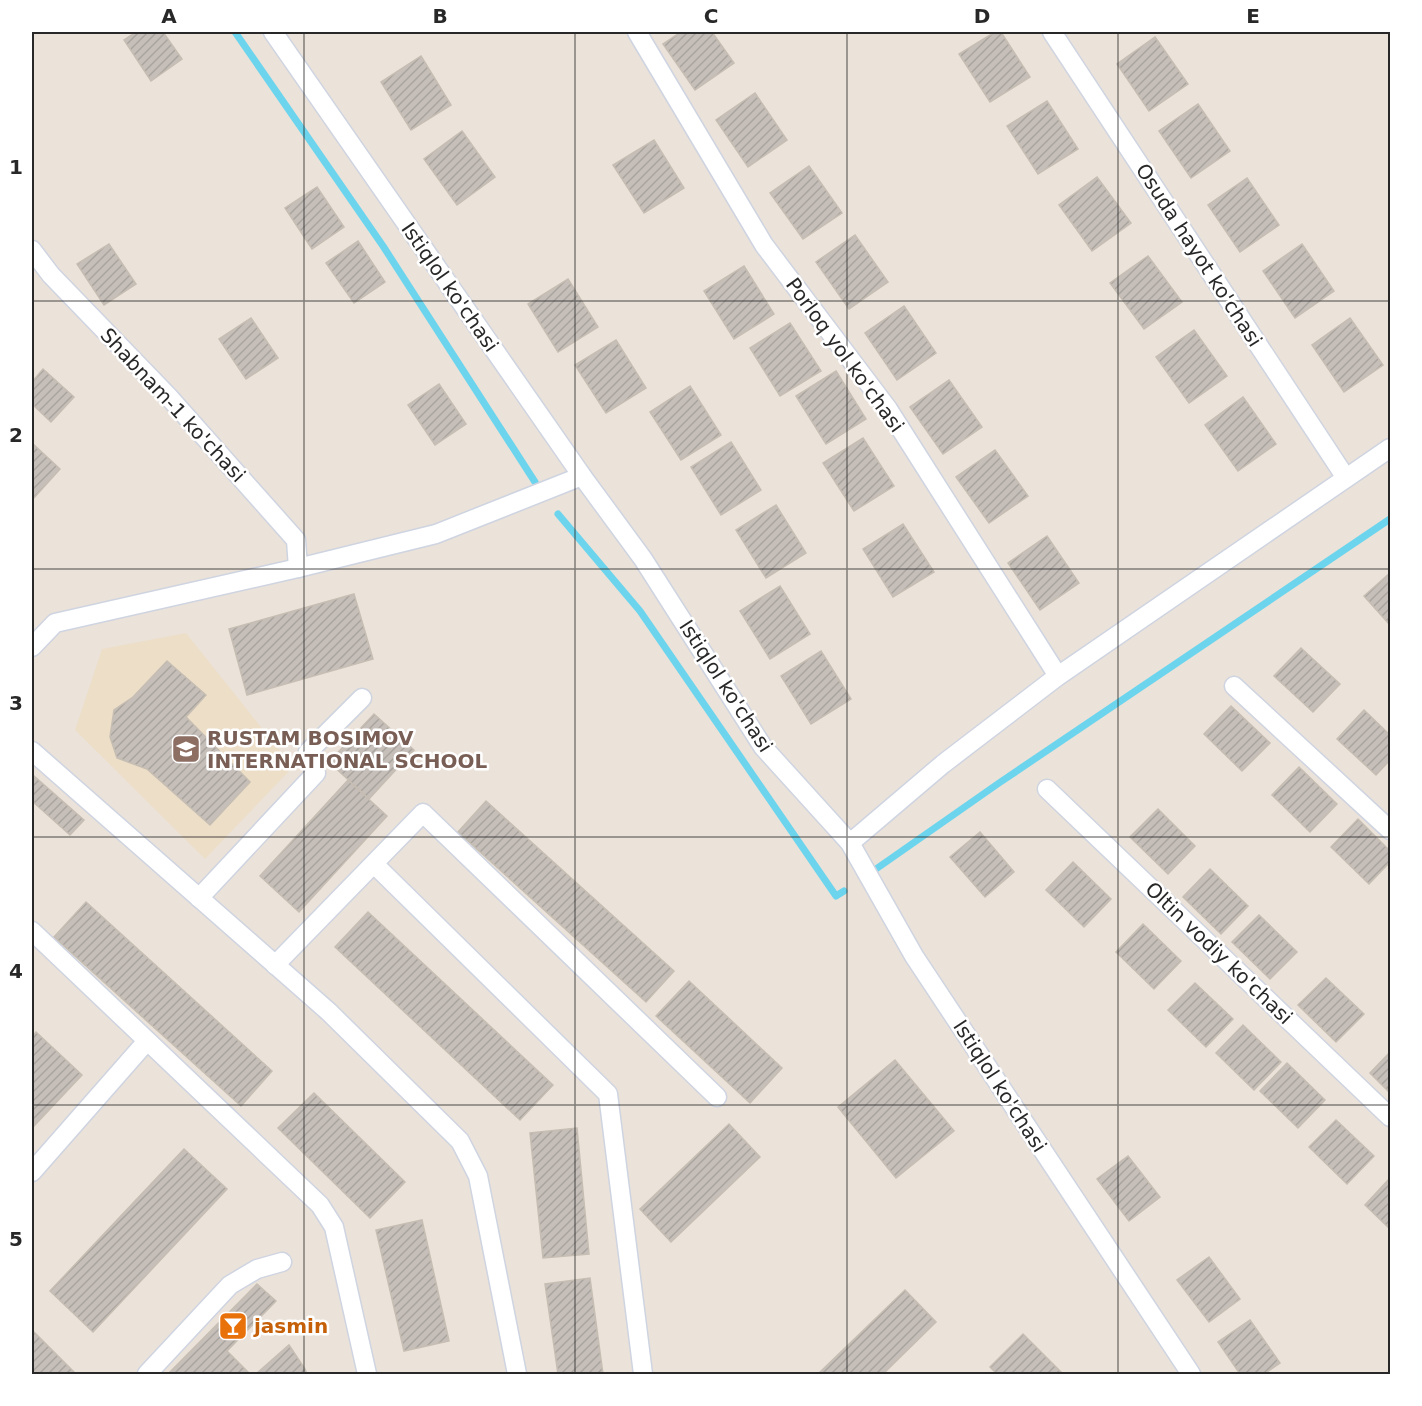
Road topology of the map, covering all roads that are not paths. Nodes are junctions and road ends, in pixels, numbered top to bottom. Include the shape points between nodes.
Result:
1 (273, 32) edge
2 (638, 32) edge
3 (1052, 32) edge
4 (32, 250) edge
5 (1390, 448) edge
6 (582, 476) junction
7 (1346, 478) junction
8 (298, 568) junction
9 (32, 647) edge
10 (1058, 676) junction
11 (1234, 686) dead end
12 (362, 698) dead end
13 (32, 751) edge
14 (1047, 789) dead end
15 (1390, 830) edge
16 (850, 843) junction
17 (374, 864) junction
18 (199, 898) junction
19 (32, 931) edge
20 (274, 965) junction
21 (147, 1041) junction
22 (717, 1097) dead end
23 (1390, 1117) edge
24 (32, 1172) edge
25 (282, 1262) dead end
26 (147, 1374) edge
27 (367, 1374) edge
28 (517, 1374) edge
29 (643, 1374) edge
30 (1191, 1374) edge

1 - 6 street, Istiqlol ko'chasi
2 - 10 street, Porloq yol ko'chasi via 764,245 888,409
3 - 7 street, Osuda hayot ko'chasi
4 - 8 street, Shabnam-1 ko'chasi via 296,540
5 - 7 street
6 - 8 street via 436,534
6 - 16 street, Istiqlol ko'chasi via 643,559 763,747
7 - 10 street
8 - 9 street via 55,623
10 - 16 street via 943,764
11 - 15 street
12 - 18 street via 308,752 316,773
13 - 18 street
14 - 23 street, Oltin vodiy ko'chasi
16 - 30 street, Istiqlol ko'chasi via 915,956
17 - 20 street
17 - 22 street via 423,813
17 - 29 street via 608,1094
18 - 20 street
19 - 21 street
20 - 28 street via 329,1012 460,1141 478,1176
21 - 24 street
21 - 27 street via 320,1205 334,1227
25 - 26 street via 256,1269 230,1285

